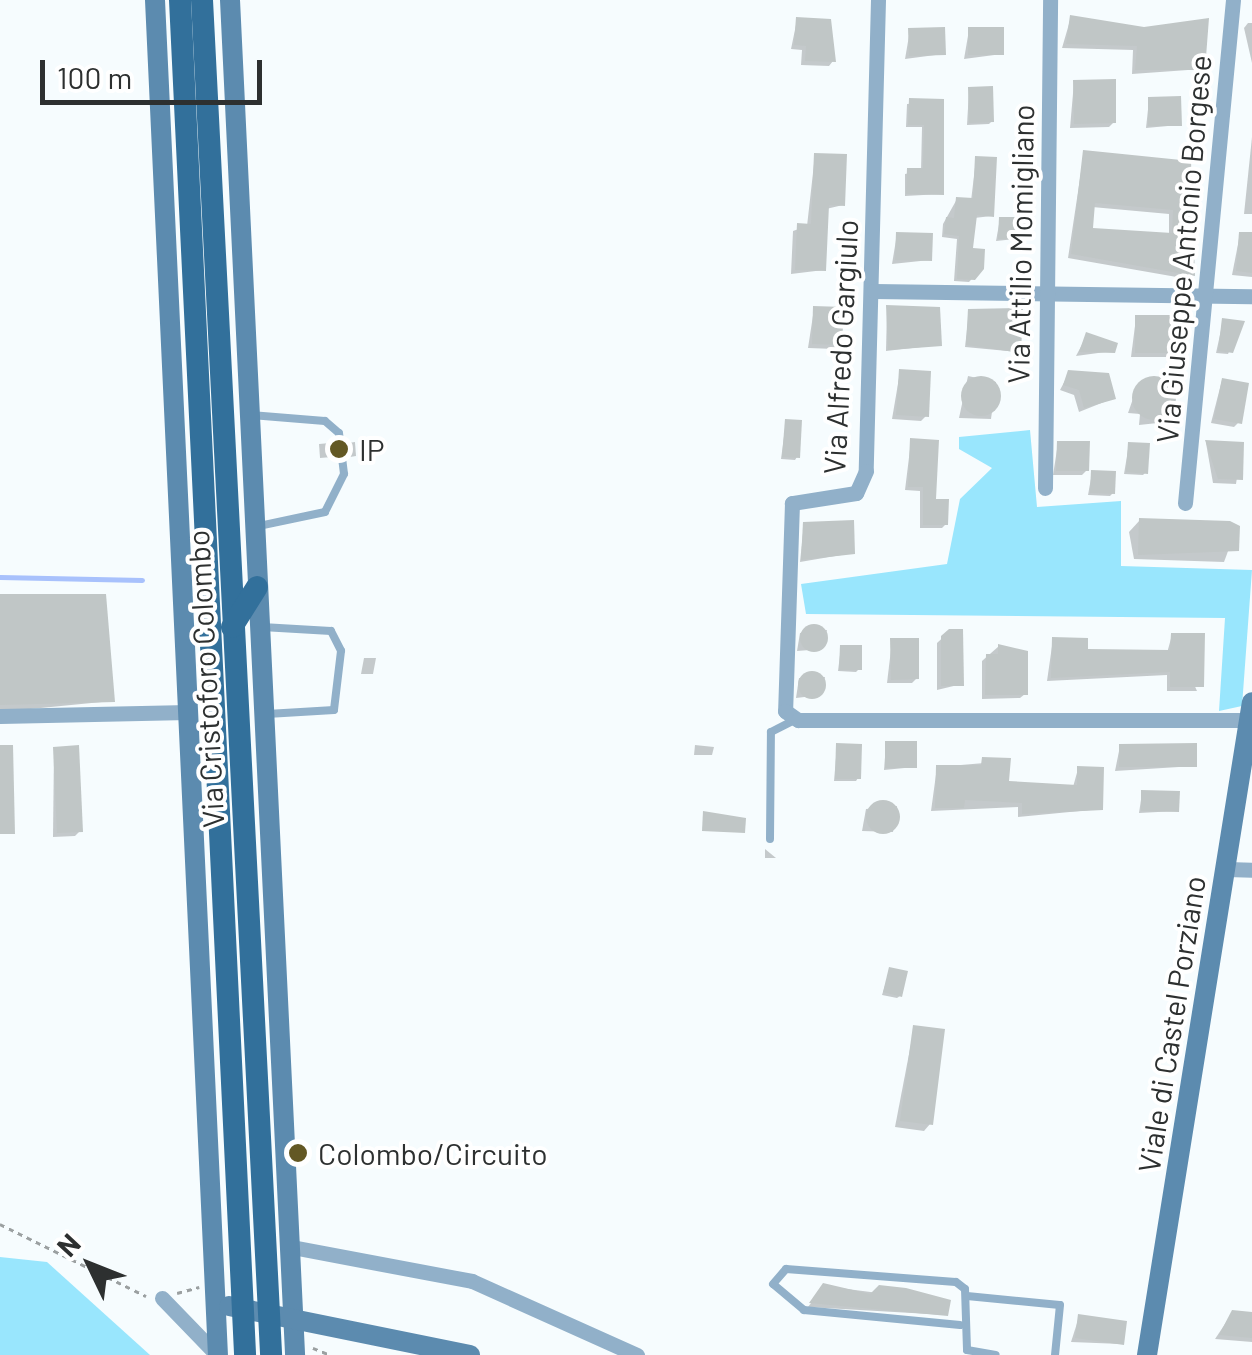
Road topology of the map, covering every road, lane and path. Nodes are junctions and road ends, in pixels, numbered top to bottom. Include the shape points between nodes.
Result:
1 (155, 0) edge
2 (180, 0) edge
3 (202, 0) edge
4 (230, 0) edge
5 (878, 0) edge
6 (1050, 0) edge
7 (1233, 0) edge
8 (874, 291) junction
9 (1047, 293) junction
10 (1209, 296) junction
11 (1252, 296) edge
12 (249, 414) junction
13 (1045, 488) dead end
14 (1185, 503) dead end
15 (255, 527) junction
16 (257, 586) junction
17 (232, 627) junction
18 (259, 627) junction
19 (1250, 711) edge
20 (188, 712) junction
21 (262, 714) junction
22 (0, 716) edge
23 (798, 720) junction
24 (770, 840) dead end
25 (1227, 869) junction
26 (1252, 870) edge
27 (223, 910) junction
28 (198, 936) junction
29 (0, 1224) edge
30 (292, 1247) junction
31 (215, 1290) junction
32 (966, 1296) junction
33 (156, 1299) joint
34 (242, 1310) junction
35 (270, 1318) junction
36 (296, 1324) junction
37 (960, 1325) junction
38 (300, 1350) edge
39 (964, 1352) edge
40 (218, 1355) edge
41 (244, 1355) edge
42 (271, 1355) edge
43 (330, 1355) edge
44 (470, 1355) edge
45 (637, 1355) edge
46 (996, 1355) edge
47 (1056, 1355) edge
48 (1147, 1355) edge

1 - 20 street, Via Cristoforo Colombo
2 - 27 main road, Via Cristoforo Colombo
3 - 17 main road, Via Cristoforo Colombo
4 - 12 street, Via Cristoforo Colombo
5 - 8 street, Via Alfredo Gargiulo
6 - 9 street, Via Attilio Momigliano
7 - 10 street, Via Giuseppe Antonio Borgese
8 - 9 street
8 - 23 street, Via Alfredo Gargiulo via 862,484 848,496 792,503 784,705
9 - 10 street
9 - 13 street, Via Attilio Momigliano
10 - 11 street
10 - 14 street, Via Giuseppe Antonio Borgese
12 - 15 street, Via Cristoforo Colombo
12 - 15 lane via 325,421 340,433 344,474 325,512
15 - 16 street, Via Cristoforo Colombo
16 - 17 main road
16 - 18 street, Via Cristoforo Colombo
17 - 35 main road, Via Cristoforo Colombo
18 - 21 street, Via Cristoforo Colombo
18 - 21 lane via 331,631 342,651 334,710
19 - 23 street
19 - 25 street, Viale di Castel Porziano
20 - 22 street
20 - 28 street, Via Cristoforo Colombo
21 - 30 street, Via Cristoforo Colombo
23 - 24 lane via 771,732
25 - 26 street
25 - 48 street, Viale di Castel Porziano
27 - 28 street
27 - 34 main road, Via Cristoforo Colombo
28 - 31 street, Via Cristoforo Colombo
29 - 33 path
30 - 36 street, Via Cristoforo Colombo
30 - 45 street via 472,1281
31 - 34 street
31 - 40 street, Via Cristoforo Colombo
32 - 37 lane
32 - 37 lane via 956,1282 786,1269 773,1284 804,1310
32 - 47 lane via 1060,1305
33 - 40 street
34 - 35 street
34 - 41 main road, Via Cristoforo Colombo
35 - 36 street
35 - 42 main road, Via Cristoforo Colombo
36 - 38 street, Via Cristoforo Colombo
36 - 44 street
37 - 39 lane
38 - 43 path
39 - 46 lane

